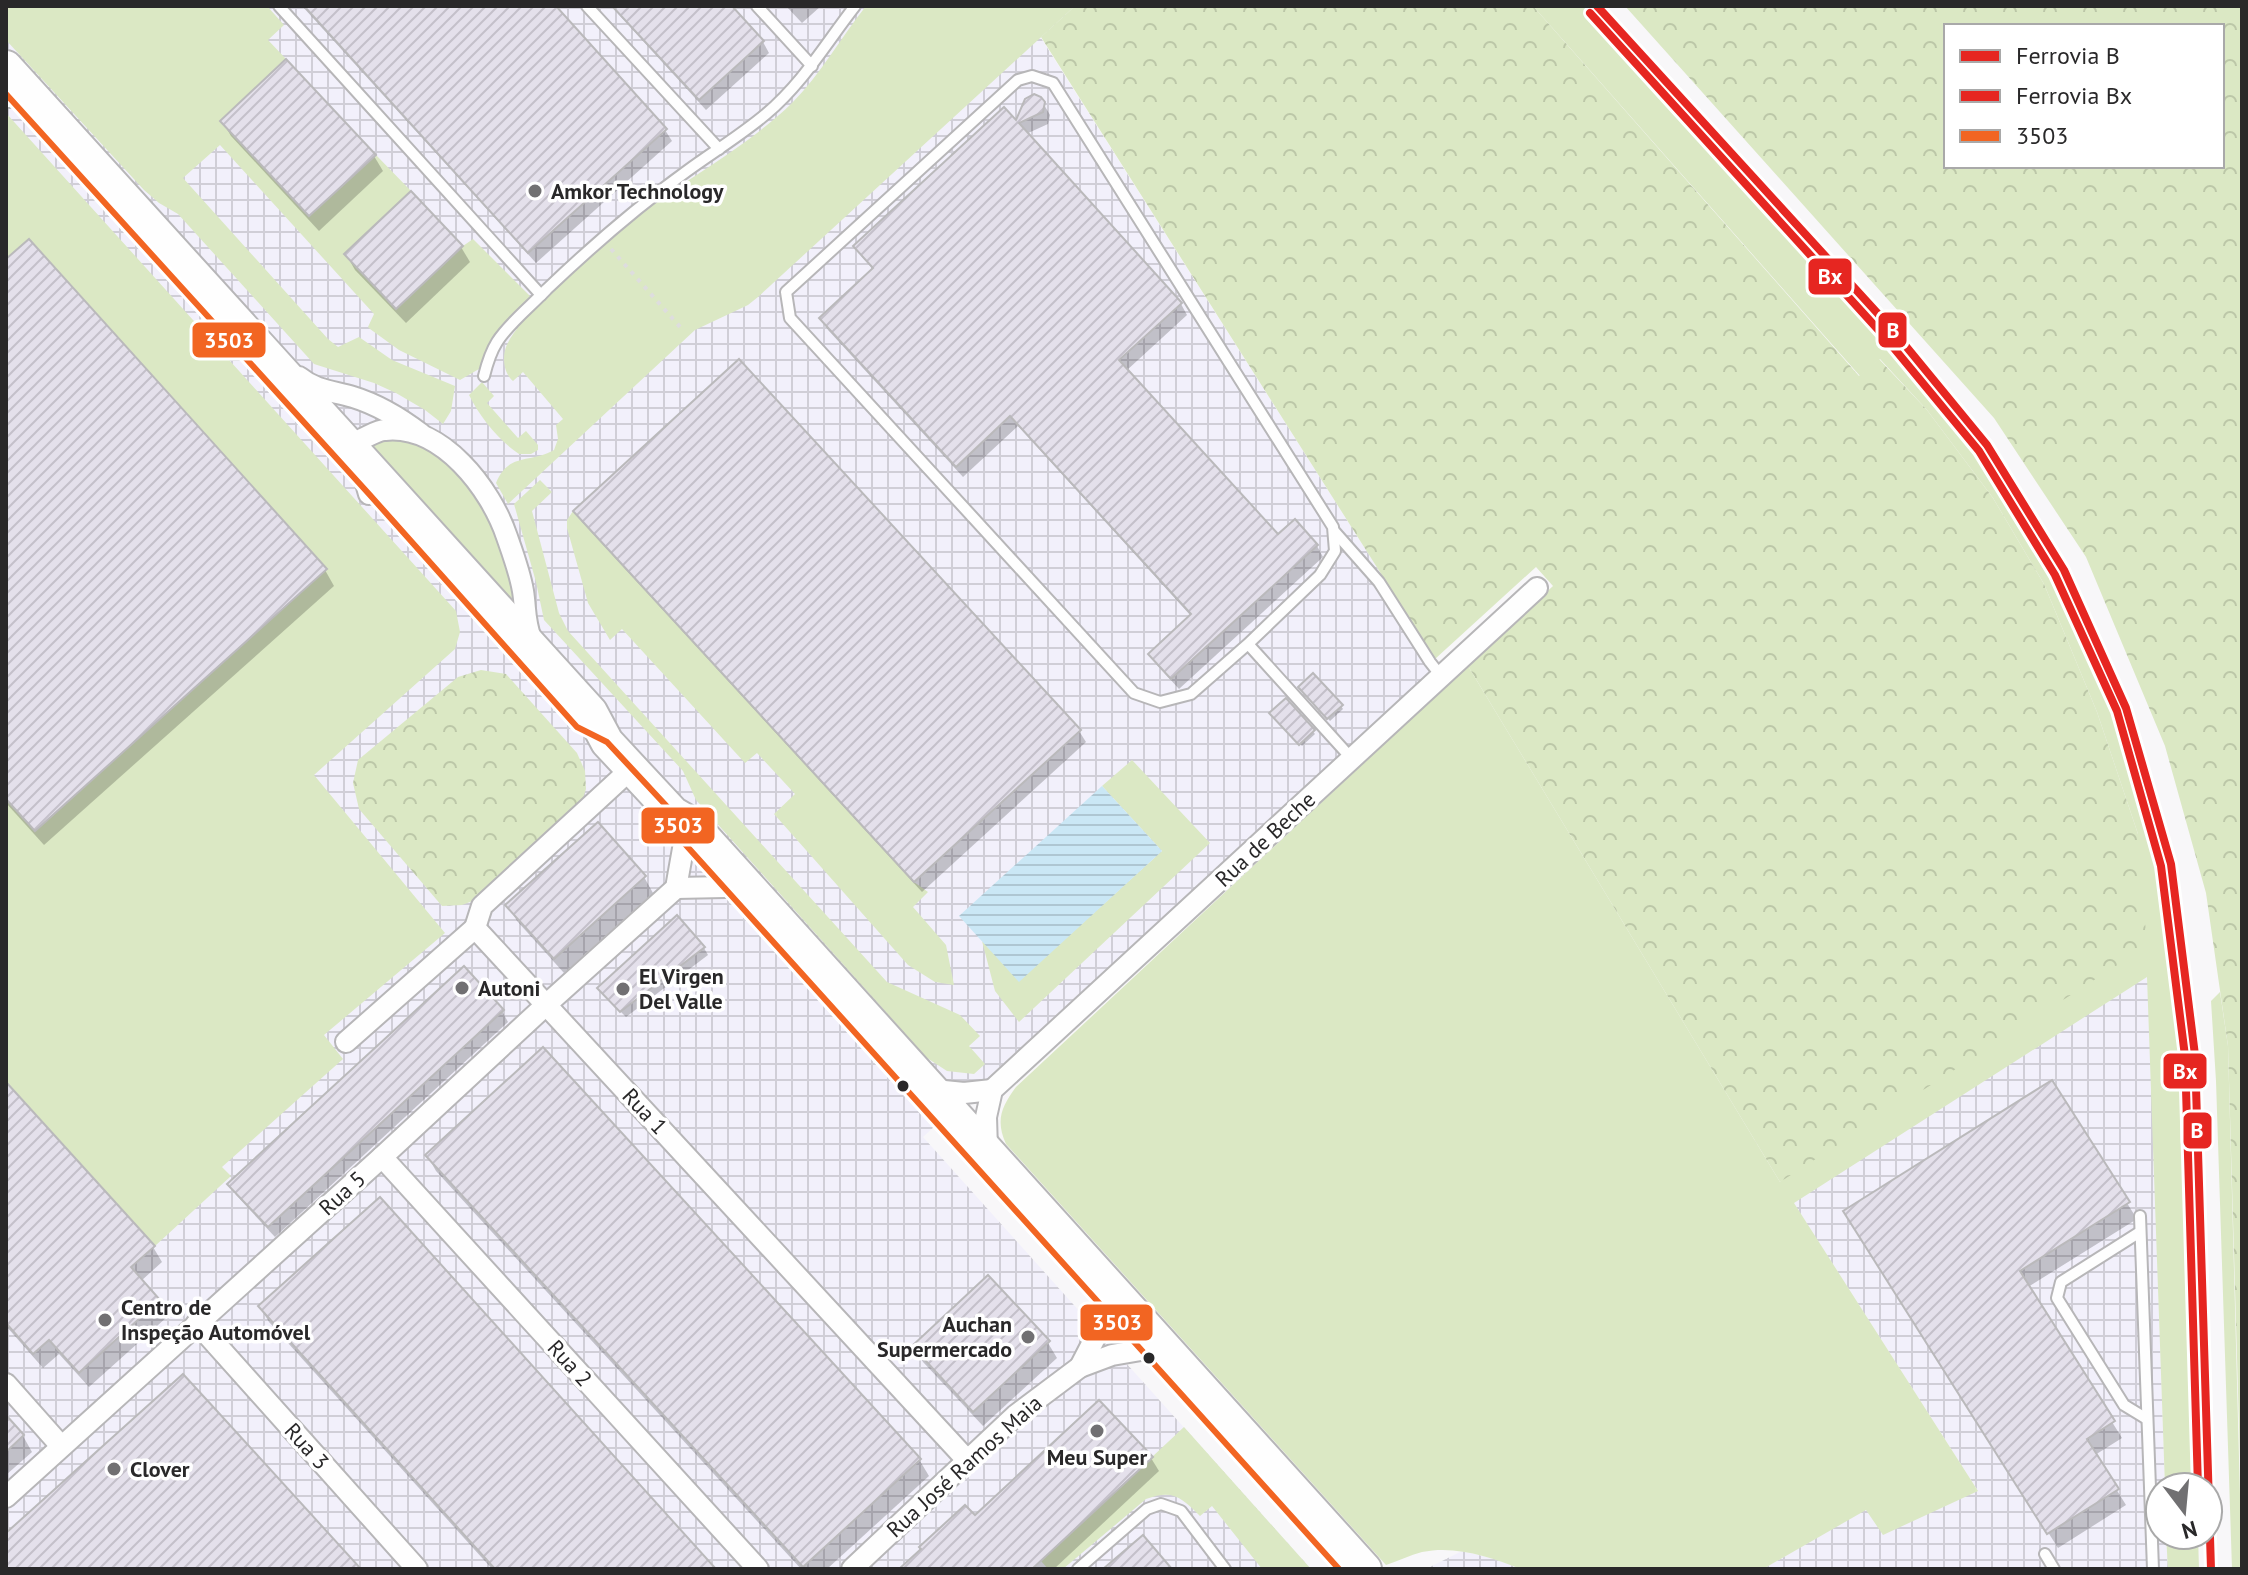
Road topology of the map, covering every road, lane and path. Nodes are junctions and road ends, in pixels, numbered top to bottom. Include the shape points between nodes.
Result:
1 (279, 6) edge
2 (587, 6) edge
3 (757, 6) edge
4 (855, 6) edge
5 (812, 66) junction
6 (7, 88) edge
7 (719, 149) junction
8 (601, 238) junction
9 (541, 295) junction
10 (681, 328) dead end
11 (276, 364) junction
12 (484, 376) dead end
13 (424, 437) junction
14 (358, 455) junction
15 (369, 494) junction
16 (1334, 531) junction
17 (1537, 588) dead end
18 (1248, 644) junction
19 (536, 651) junction
20 (1441, 676) junction
21 (607, 742) junction
22 (1352, 759) junction
23 (631, 769) junction
24 (673, 813) junction
25 (684, 843) junction
26 (725, 887) junction
27 (676, 888) junction
28 (475, 928) junction
29 (547, 1004) junction
30 (346, 1042) dead end
31 (934, 1090) junction
32 (992, 1090) junction
33 (987, 1149) junction
34 (382, 1157) junction
35 (2140, 1216) dead end
36 (2140, 1232) junction
37 (1103, 1306) junction
38 (197, 1323) junction
39 (1141, 1350) junction
40 (1080, 1367) junction
41 (6, 1384) edge
42 (2147, 1419) junction
43 (61, 1446) junction
44 (1263, 1457) junction
45 (967, 1460) junction
46 (6, 1497) edge
47 (2045, 1554) dead end
48 (417, 1569) edge
49 (758, 1569) edge
50 (852, 1569) edge
51 (1078, 1569) edge
52 (1225, 1569) edge
53 (1339, 1569) edge
54 (1365, 1569) edge
55 (2054, 1569) edge
56 (2153, 1569) edge

1 - 9 lane
2 - 7 lane
3 - 5 lane
4 - 5 lane
5 - 7 lane via 767,114
6 - 11 main road
6 - 15 main road
7 - 8 lane
8 - 9 lane
8 - 10 path
9 - 12 lane via 497,341
11 - 13 street via 317,389 400,417
11 - 14 main road
13 - 14 street via 383,429 362,439
13 - 19 street via 445,449 479,482 507,535
14 - 15 street
14 - 19 main road
15 - 21 main road via 577,727
16 - 18 lane via 1335,551 1320,575
16 - 18 lane via 1053,83 1032,76 1018,80 786,292 790,318 1134,693 1160,702 1191,694
16 - 20 lane via 1379,582
17 - 20 street, Rua de Beche
18 - 22 lane
19 - 21 main road via 591,712
20 - 22 street, Rua de Beche
21 - 23 main road
22 - 32 street, Rua de Beche
23 - 24 main road
23 - 28 street via 482,906
24 - 25 main road
24 - 31 main road via 692,824
25 - 26 main road
25 - 27 street
26 - 27 street
26 - 37 main road
27 - 29 street, Rua 5
28 - 29 street, Rua 1
28 - 30 street
29 - 34 street, Rua 5
29 - 45 street, Rua 1
31 - 32 street
31 - 33 main road
32 - 33 street
33 - 44 main road
34 - 38 street, Rua 5
34 - 49 street, Rua 2
35 - 36 lane
36 - 42 lane
36 - 42 lane via 2061,1282 2057,1298 2124,1405
37 - 39 main road
37 - 40 street, Rua José Ramos Maia via 1096,1336
38 - 43 street, Rua 5
38 - 48 street, Rua 3
39 - 40 street, Rua José Ramos Maia
39 - 44 main road via 1161,1358
39 - 53 main road
40 - 45 street, Rua José Ramos Maia
41 - 43 street
42 - 56 lane
43 - 46 street, Rua 5
44 - 54 main road
45 - 50 street, Rua José Ramos Maia
47 - 55 lane
51 - 52 lane via 1147,1509 1161,1504 1181,1511

